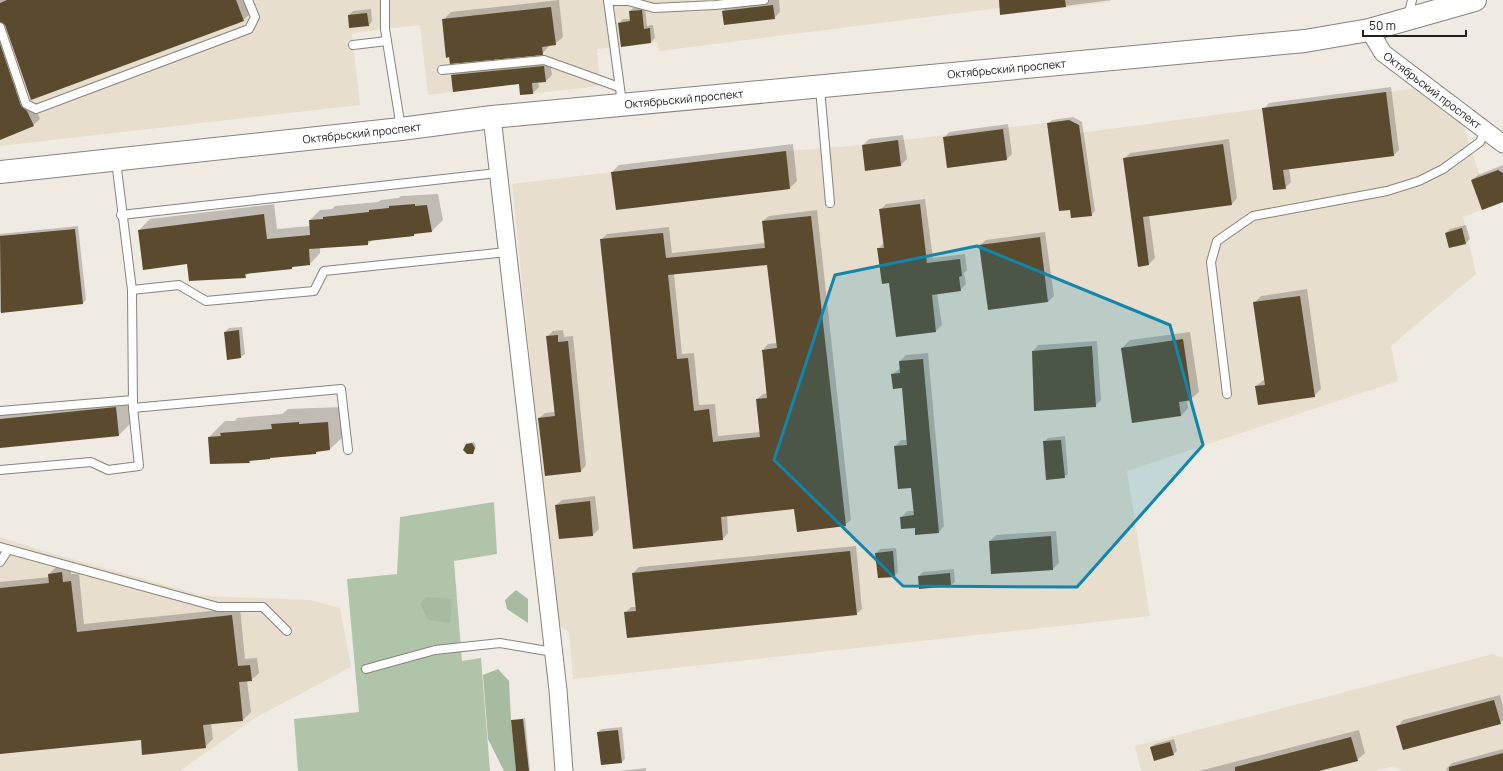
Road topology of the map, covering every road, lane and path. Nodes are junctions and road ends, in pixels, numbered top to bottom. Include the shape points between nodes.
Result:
1 (248, 0) edge
2 (385, 0) edge
3 (764, 0) edge
4 (1475, 0) edge
5 (608, 1) edge
6 (1409, 10) edge
7 (0, 27) edge
8 (1369, 30) junction
9 (387, 41) junction
10 (353, 45) dead end
11 (442, 70) dead end
12 (820, 85) junction
13 (621, 95) junction
14 (492, 117) junction
15 (401, 129) junction
16 (1485, 130) junction
17 (1503, 144) edge
18 (116, 160) junction
19 (0, 172) edge
20 (497, 173) junction
21 (830, 204) dead end
22 (122, 215) junction
23 (507, 252) junction
24 (132, 290) junction
25 (1227, 394) dead end
26 (133, 404) junction
27 (0, 411) edge
28 (348, 450) dead end
29 (0, 470) edge
30 (0, 546) edge
31 (8, 550) junction
32 (0, 562) edge
33 (287, 631) dead end
34 (553, 652) junction
35 (366, 668) dead end
36 (564, 771) edge

1 - 7 lane via 255,17 249,29 36,109 26,104
2 - 9 lane
3 - 5 lane via 654,8 628,1
4 - 6 main road, Октябрьский проспект
5 - 13 lane
6 - 8 main road, Октябрьский проспект
8 - 12 main road, Октябрьский проспект via 1305,41
8 - 16 street, Октябрьский проспект via 1383,53
9 - 10 lane
9 - 15 lane
11 - 13 lane via 544,60
12 - 13 main road, Октябрьский проспект
12 - 21 lane
13 - 14 main road, Октябрьский проспект
14 - 15 main road, Октябрьский проспект
14 - 20 street
15 - 18 main road, Октябрьский проспект
16 - 17 street, Октябрьский проспект
16 - 25 lane via 1480,142 1443,169 1419,181 1387,190 1253,216 1217,241 1211,262
18 - 19 main road, Октябрьский проспект
18 - 22 lane
20 - 22 lane
20 - 23 street
22 - 24 lane
23 - 24 lane via 324,270 314,291 206,301 179,284
23 - 34 street
24 - 26 lane
26 - 27 lane
26 - 28 lane via 342,389
26 - 29 lane via 139,466 108,470 91,462
30 - 31 lane
31 - 32 lane
31 - 33 lane via 218,607 263,607
34 - 35 lane via 500,643 435,650
34 - 36 street

